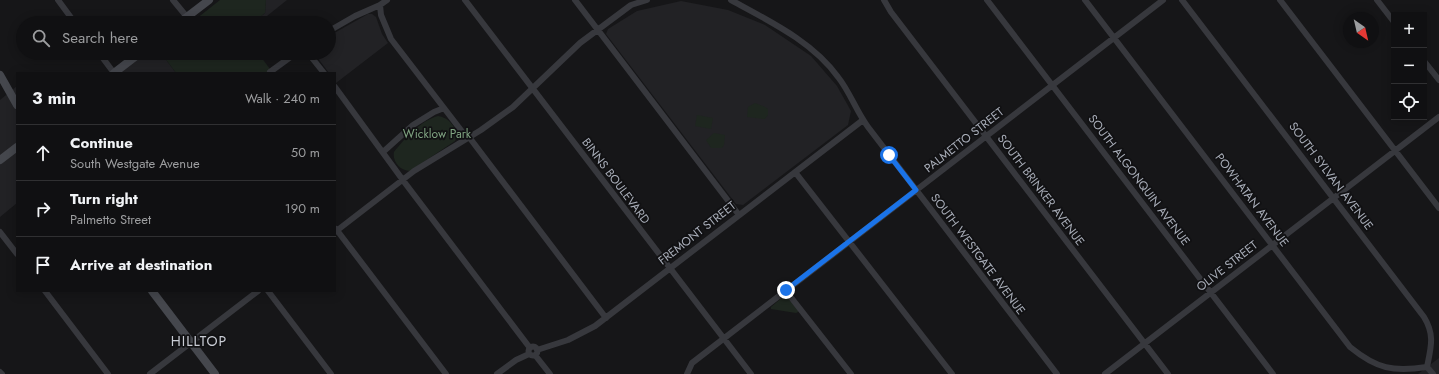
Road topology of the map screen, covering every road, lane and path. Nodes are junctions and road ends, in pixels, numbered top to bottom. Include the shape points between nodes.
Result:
1 (58, 0) edge
2 (173, 0) edge
3 (209, 0) edge
4 (387, 0) edge
5 (465, 0) edge
6 (575, 0) edge
7 (647, 0) edge
8 (731, 0) edge
9 (884, 0) edge
10 (987, 0) edge
11 (1085, 0) edge
12 (1163, 0) edge
13 (1182, 0) edge
14 (1280, 0) edge
15 (1377, 0) edge
16 (380, 5) junction
17 (70, 16) edge
18 (186, 16) edge
19 (188, 16) edge
20 (1391, 18) edge
21 (336, 27) edge
22 (597, 30) junction
23 (1114, 38) junction
24 (104, 60) edge
25 (131, 60) edge
26 (286, 60) edge
27 (314, 60) edge
28 (1427, 65) edge
29 (113, 72) edge
30 (115, 72) edge
31 (270, 72) edge
32 (323, 72) edge
33 (0, 75) edge
34 (1439, 80) edge
35 (1053, 85) junction
36 (336, 88) edge
37 (533, 89) junction
38 (16, 103) edge
39 (444, 108) junction
40 (1439, 117) edge
41 (863, 120) junction
42 (986, 136) junction
43 (468, 138) junction
44 (16, 148) edge
45 (1395, 150) junction
46 (383, 152) junction
47 (0, 160) edge
48 (795, 172) junction
49 (403, 180) junction
50 (916, 190) junction
51 (1334, 198) junction
52 (1439, 208) edge
53 (739, 215) junction
54 (336, 230) edge
55 (0, 232) edge
56 (849, 242) junction
57 (1272, 245) junction
58 (16, 253) edge
59 (670, 269) junction
60 (786, 290) junction
61 (46, 292) edge
62 (153, 292) edge
63 (257, 292) edge
64 (269, 292) edge
65 (1210, 292) junction
66 (606, 318) junction
67 (724, 339) junction
68 (191, 342) junction
69 (1144, 343) junction
70 (533, 352) junction
71 (1427, 367) junction
72 (0, 372) edge
73 (2, 374) edge
74 (108, 374) edge
75 (150, 374) edge
76 (216, 374) edge
77 (331, 374) edge
78 (446, 374) edge
79 (497, 374) edge
80 (550, 374) edge
81 (687, 374) edge
82 (751, 374) edge
83 (851, 374) edge
84 (952, 374) edge
85 (1057, 374) edge
86 (1105, 374) edge
87 (1168, 374) edge
88 (1273, 374) edge
89 (1433, 374) edge

1 - 17 street
2 - 18 street
3 - 19 main road
4 - 16 street
5 - 37 street, BINNS BOULEVARD
6 - 22 street
7 - 22 street via 631,6
8 - 41 street, SOUTH WESTGATE AVENUE via 782,28 824,60 839,77
9 - 42 street, SOUTH BRINKER AVENUE
10 - 35 street, SOUTH ALGONQUIN AVENUE
11 - 23 street, POWHATAN AVENUE
12 - 23 street, PALMETTO STREET
13 - 51 street, SOUTH SYLVAN AVENUE
14 - 45 street
15 - 20 street
16 - 21 street
16 - 39 street via 381,15 391,39
22 - 37 street via 569,52
22 - 53 street
23 - 35 street, PALMETTO STREET
23 - 57 street, POWHATAN AVENUE
24 - 29 street
25 - 30 main road
26 - 31 street
27 - 32 street
28 - 34 street
33 - 38 main road
35 - 42 street, PALMETTO STREET
35 - 65 street, SOUTH ALGONQUIN AVENUE
36 - 46 street
37 - 43 street via 513,107
37 - 59 street, BINNS BOULEVARD
39 - 43 street
39 - 46 street via 413,125
40 - 45 street, OLIVE STREET
41 - 48 street, FREMONT STREET
41 - 50 street, SOUTH WESTGATE AVENUE
42 - 50 street, PALMETTO STREET
42 - 69 street, SOUTH BRINKER AVENUE
43 - 49 street via 428,161
43 - 66 street
44 - 47 main road
45 - 51 street, OLIVE STREET
45 - 52 street
46 - 49 street
48 - 53 street, FREMONT STREET
48 - 56 street
49 - 54 street
49 - 70 street
50 - 56 street, PALMETTO STREET
50 - 85 street, SOUTH WESTGATE AVENUE
51 - 57 street, OLIVE STREET
51 - 71 street, SOUTH SYLVAN AVENUE via 1430,327 1432,338
53 - 59 street, FREMONT STREET
54 - 78 street
55 - 58 street
56 - 60 street, PALMETTO STREET
56 - 84 street
57 - 65 street, OLIVE STREET
57 - 71 street, POWHATAN AVENUE via 1350,347 1379,366 1398,369
59 - 66 street, FREMONT STREET
59 - 67 street, BINNS BOULEVARD
60 - 67 street, PALMETTO STREET
60 - 83 street
61 - 74 street
62 - 68 main road
63 - 68 street
64 - 77 street
65 - 69 street, OLIVE STREET
65 - 88 street, SOUTH ALGONQUIN AVENUE
66 - 70 street, FREMONT STREET via 574,338
67 - 81 street, PALMETTO STREET via 692,363
67 - 82 street, BINNS BOULEVARD
68 - 75 street
68 - 76 main road
69 - 86 street, OLIVE STREET
69 - 87 street, SOUTH BRINKER AVENUE
70 - 79 street, FREMONT STREET via 516,360
70 - 80 street
71 - 89 street
72 - 73 street

